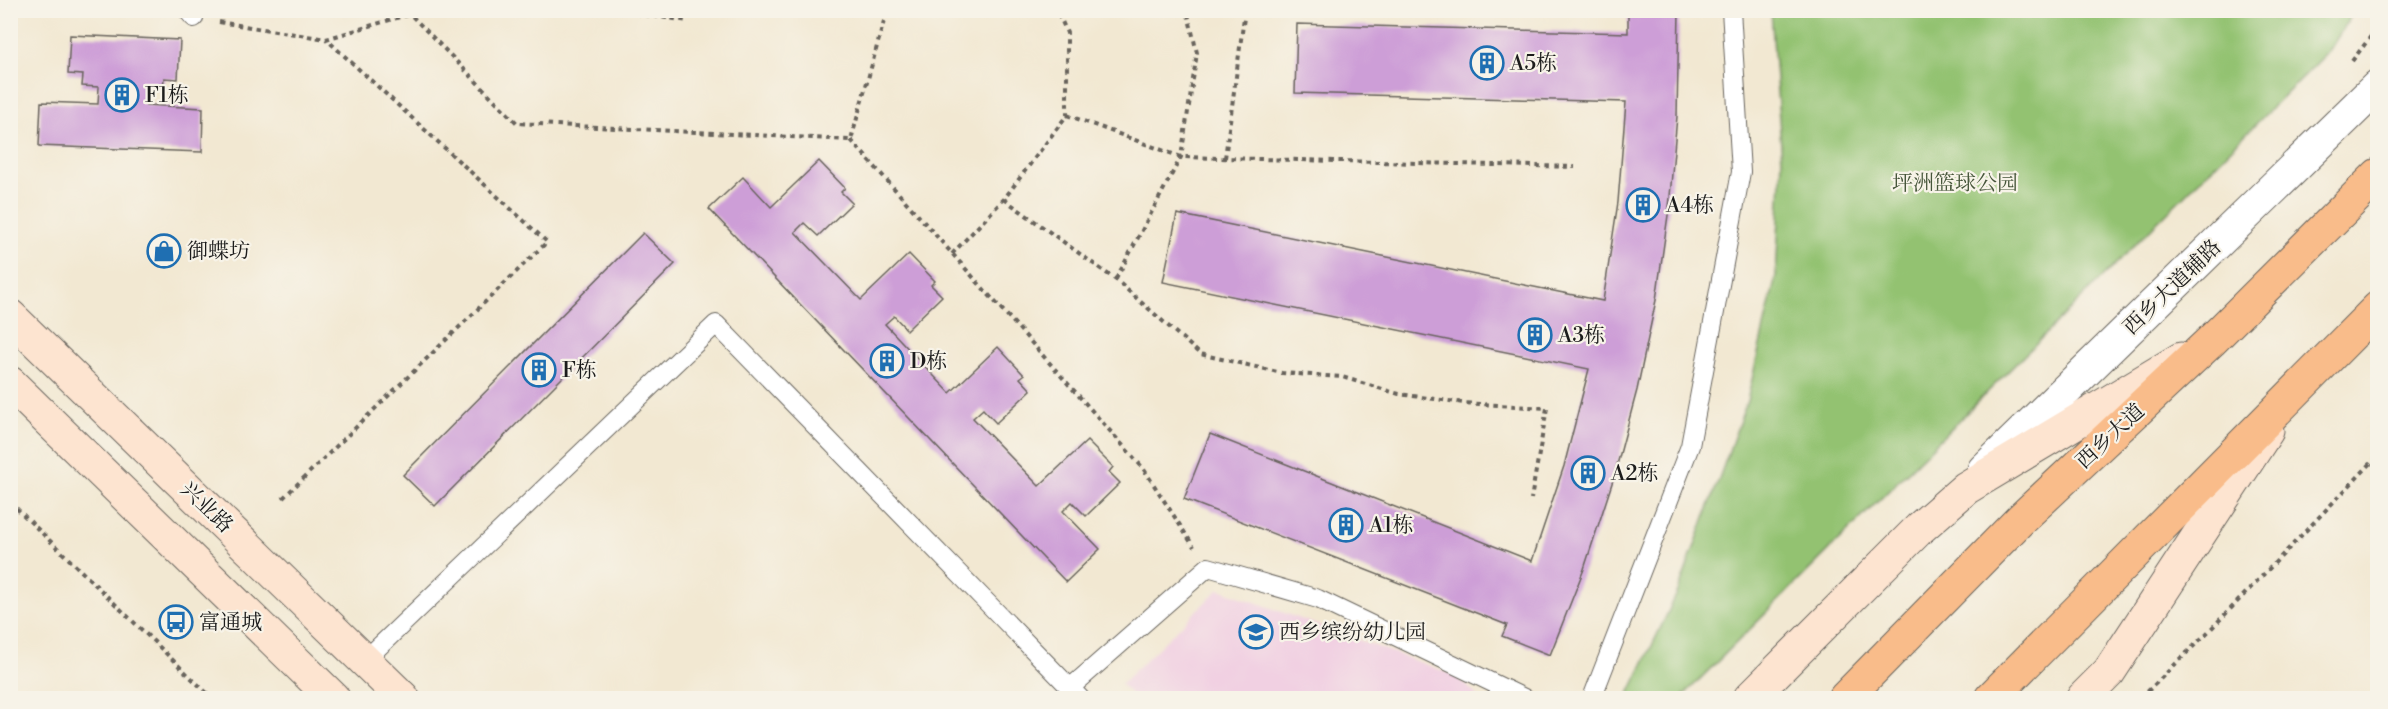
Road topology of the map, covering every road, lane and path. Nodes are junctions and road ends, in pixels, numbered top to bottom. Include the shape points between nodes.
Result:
1 (609, 10) edge
2 (887, 10) edge
3 (1056, 10) edge
4 (1187, 10) edge
5 (1245, 10) edge
6 (1731, 10) edge
7 (408, 12) edge
8 (191, 14) edge
9 (689, 21) dead end
10 (326, 39) junction
11 (2378, 86) edge
12 (1067, 115) junction
13 (851, 140) junction
14 (1181, 157) junction
15 (1225, 159) junction
16 (1575, 167) dead end
17 (2378, 175) edge
18 (1004, 199) junction
19 (952, 254) junction
20 (1116, 280) junction
21 (2378, 308) edge
22 (10, 316) edge
23 (2211, 341) junction
24 (10, 383) edge
25 (2284, 404) junction
26 (2378, 456) edge
27 (1966, 488) junction
28 (283, 498) dead end
29 (1531, 499) dead end
30 (10, 502) edge
31 (1208, 567) junction
32 (364, 661) junction
33 (1075, 693) edge
34 (212, 699) edge
35 (333, 699) edge
36 (403, 699) edge
37 (1524, 699) edge
38 (1592, 699) edge
39 (1750, 699) edge
40 (1845, 699) edge
41 (1991, 699) edge
42 (2083, 699) edge
43 (2140, 699) edge

1 - 9 path
2 - 13 path
3 - 12 path via 1067,33
4 - 14 path via 1197,53
5 - 15 path
6 - 38 lane via 1741,172 1690,446
7 - 10 path
7 - 13 path via 517,123
8 - 10 path
10 - 28 path via 547,242
11 - 27 street, 西乡大道辅路
12 - 14 path
12 - 18 path
13 - 19 path
14 - 15 path
14 - 20 path
15 - 16 path
17 - 23 main road, 西乡大道
18 - 19 path
18 - 20 path
19 - 31 path via 1143,468
20 - 29 path via 1200,354 1282,374 1342,377 1399,394 1547,408
21 - 25 main road
22 - 32 main road, 兴业路
23 - 27 main road, 西乡大道辅路
23 - 40 main road, 西乡大道 via 2020,520
24 - 35 main road
25 - 41 main road
25 - 42 main road via 2109,672
26 - 43 path
27 - 39 main road, 西乡大道辅路 via 1920,528
30 - 34 path
31 - 33 lane
31 - 37 lane via 1318,599
32 - 33 lane via 716,324
32 - 36 main road, 兴业路

